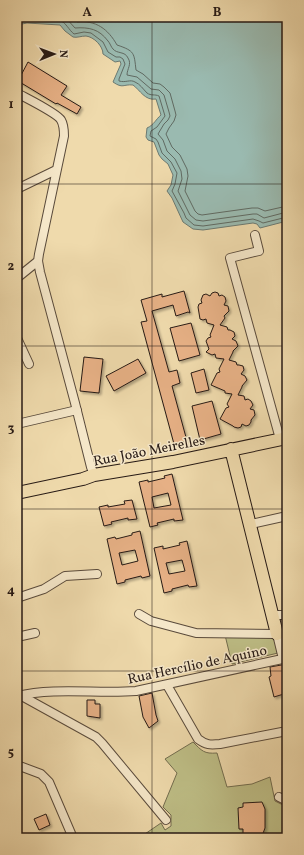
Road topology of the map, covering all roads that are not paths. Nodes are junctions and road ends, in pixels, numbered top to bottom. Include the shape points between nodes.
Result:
1 (17, 93) edge
2 (56, 170) junction
3 (17, 189) edge
4 (255, 235) dead end
5 (38, 261) junction
6 (17, 278) edge
7 (17, 338) edge
8 (29, 364) dead end
9 (77, 410) junction
10 (17, 424) edge
11 (284, 438) edge
12 (231, 449) junction
13 (94, 475) junction
14 (17, 493) edge
15 (287, 516) edge
16 (251, 524) junction
17 (97, 574) dead end
18 (17, 598) edge
19 (140, 614) dead end
20 (273, 615) junction
21 (287, 615) edge
22 (34, 633) dead end
23 (284, 633) edge
24 (17, 637) edge
25 (285, 659) edge
26 (167, 685) junction
27 (18, 695) edge
28 (287, 731) edge
29 (17, 765) edge
30 (278, 797) dead end
31 (287, 801) edge
32 (166, 820) dead end
33 (72, 836) edge
34 (63, 838) edge

1 - 2 street via 61,119 64,136
2 - 3 street
2 - 5 street
4 - 11 street via 259,251 230,258
5 - 6 street
5 - 9 street
7 - 8 street
9 - 10 street
9 - 13 street
11 - 12 main road, Rua João Meirelles
12 - 13 main road, Rua João Meirelles
12 - 16 main road
13 - 14 main road, Rua João Meirelles
15 - 16 street
16 - 20 main road
17 - 18 street via 65,576 44,589
19 - 23 street via 151,621 196,633
20 - 21 street
20 - 23 main road
22 - 24 street
23 - 25 street
25 - 26 street, Rua Hercílio de Aquino
26 - 27 street, Rua Hercílio de Aquino via 136,691 37,692
26 - 28 street via 198,739 204,743 220,744
27 - 32 street via 96,737
29 - 33 street via 41,774 49,782
30 - 31 street
33 - 34 street

